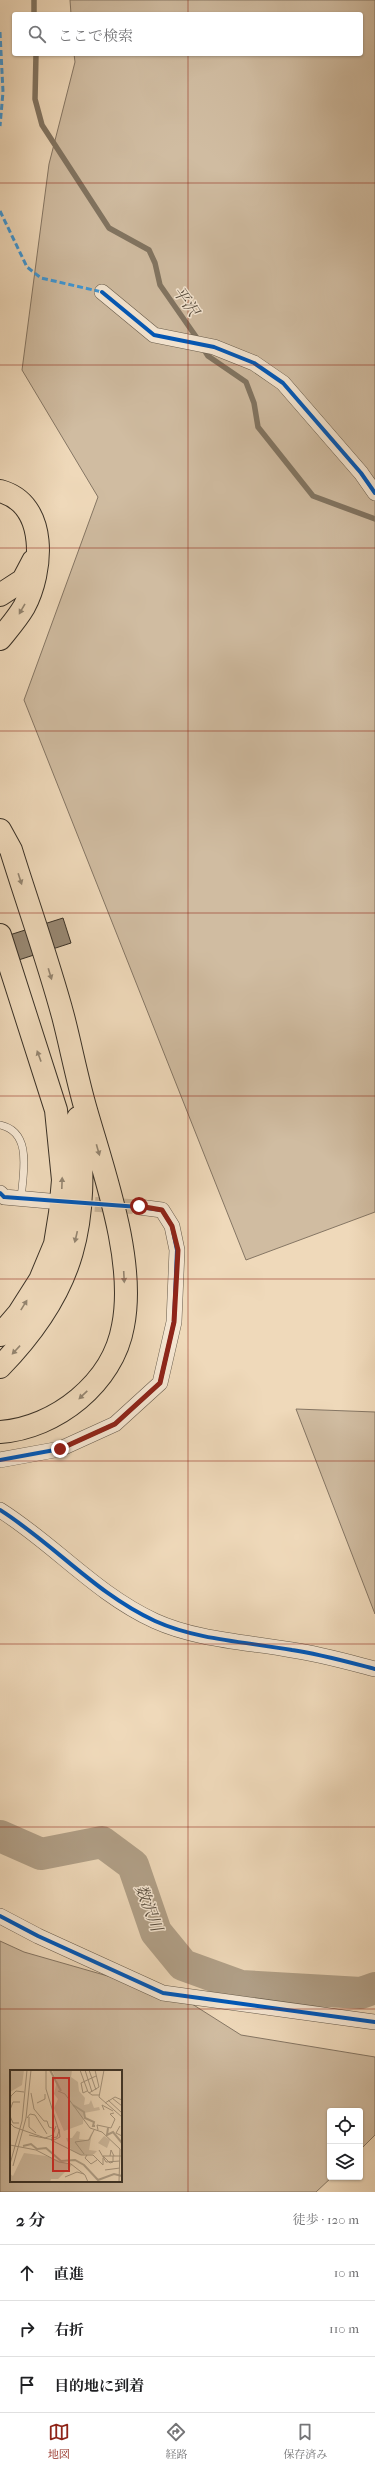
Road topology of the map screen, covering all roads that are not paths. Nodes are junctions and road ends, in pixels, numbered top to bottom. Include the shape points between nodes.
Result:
1 (102, 292) dead end
2 (0, 491) edge
3 (375, 493) edge
4 (38, 545) junction
5 (0, 595) edge
6 (0, 639) edge
7 (0, 817) edge
8 (0, 830) edge
9 (11, 850) junction
10 (0, 935) edge
11 (72, 1059) junction
12 (0, 1125) edge
13 (0, 1193) edge
14 (21, 1199) junction
15 (49, 1202) dead end
16 (139, 1206) tunnel mouth
17 (0, 1335) edge
18 (0, 1367) edge
19 (0, 1432) edge
20 (0, 1460) edge
21 (0, 1510) edge
22 (375, 1669) edge
23 (0, 1916) edge
24 (375, 2022) edge

1 - 3 street via 154,335 214,347 254,363 283,383 361,473
2 - 4 highway via 14,497 25,506 37,530
4 - 5 highway via 23,580
4 -> 6 highway via 30,591 20,613
7 - 9 highway
8 - 9 highway
9 -> 11 highway via 63,1016
17 -> 10 highway via 19,1314 40,1280 55,1244 63,1180 56,1110
11 -> 18 highway via 83,1182 79,1228 61,1284 50,1306 32,1332
11 -> 19 highway via 106,1178 118,1234 124,1268 123,1326 109,1362 90,1388 71,1406 35,1425
12 - 14 lane via 11,1128 23,1144
13 - 14 street via 4,1197
14 - 15 street
16 - 20 street via 162,1210 172,1226 178,1250 174,1322 160,1383 115,1424 60,1449
21 - 22 street via 19,1522 98,1587 155,1621 189,1633 295,1650
23 - 24 street via 163,1993

